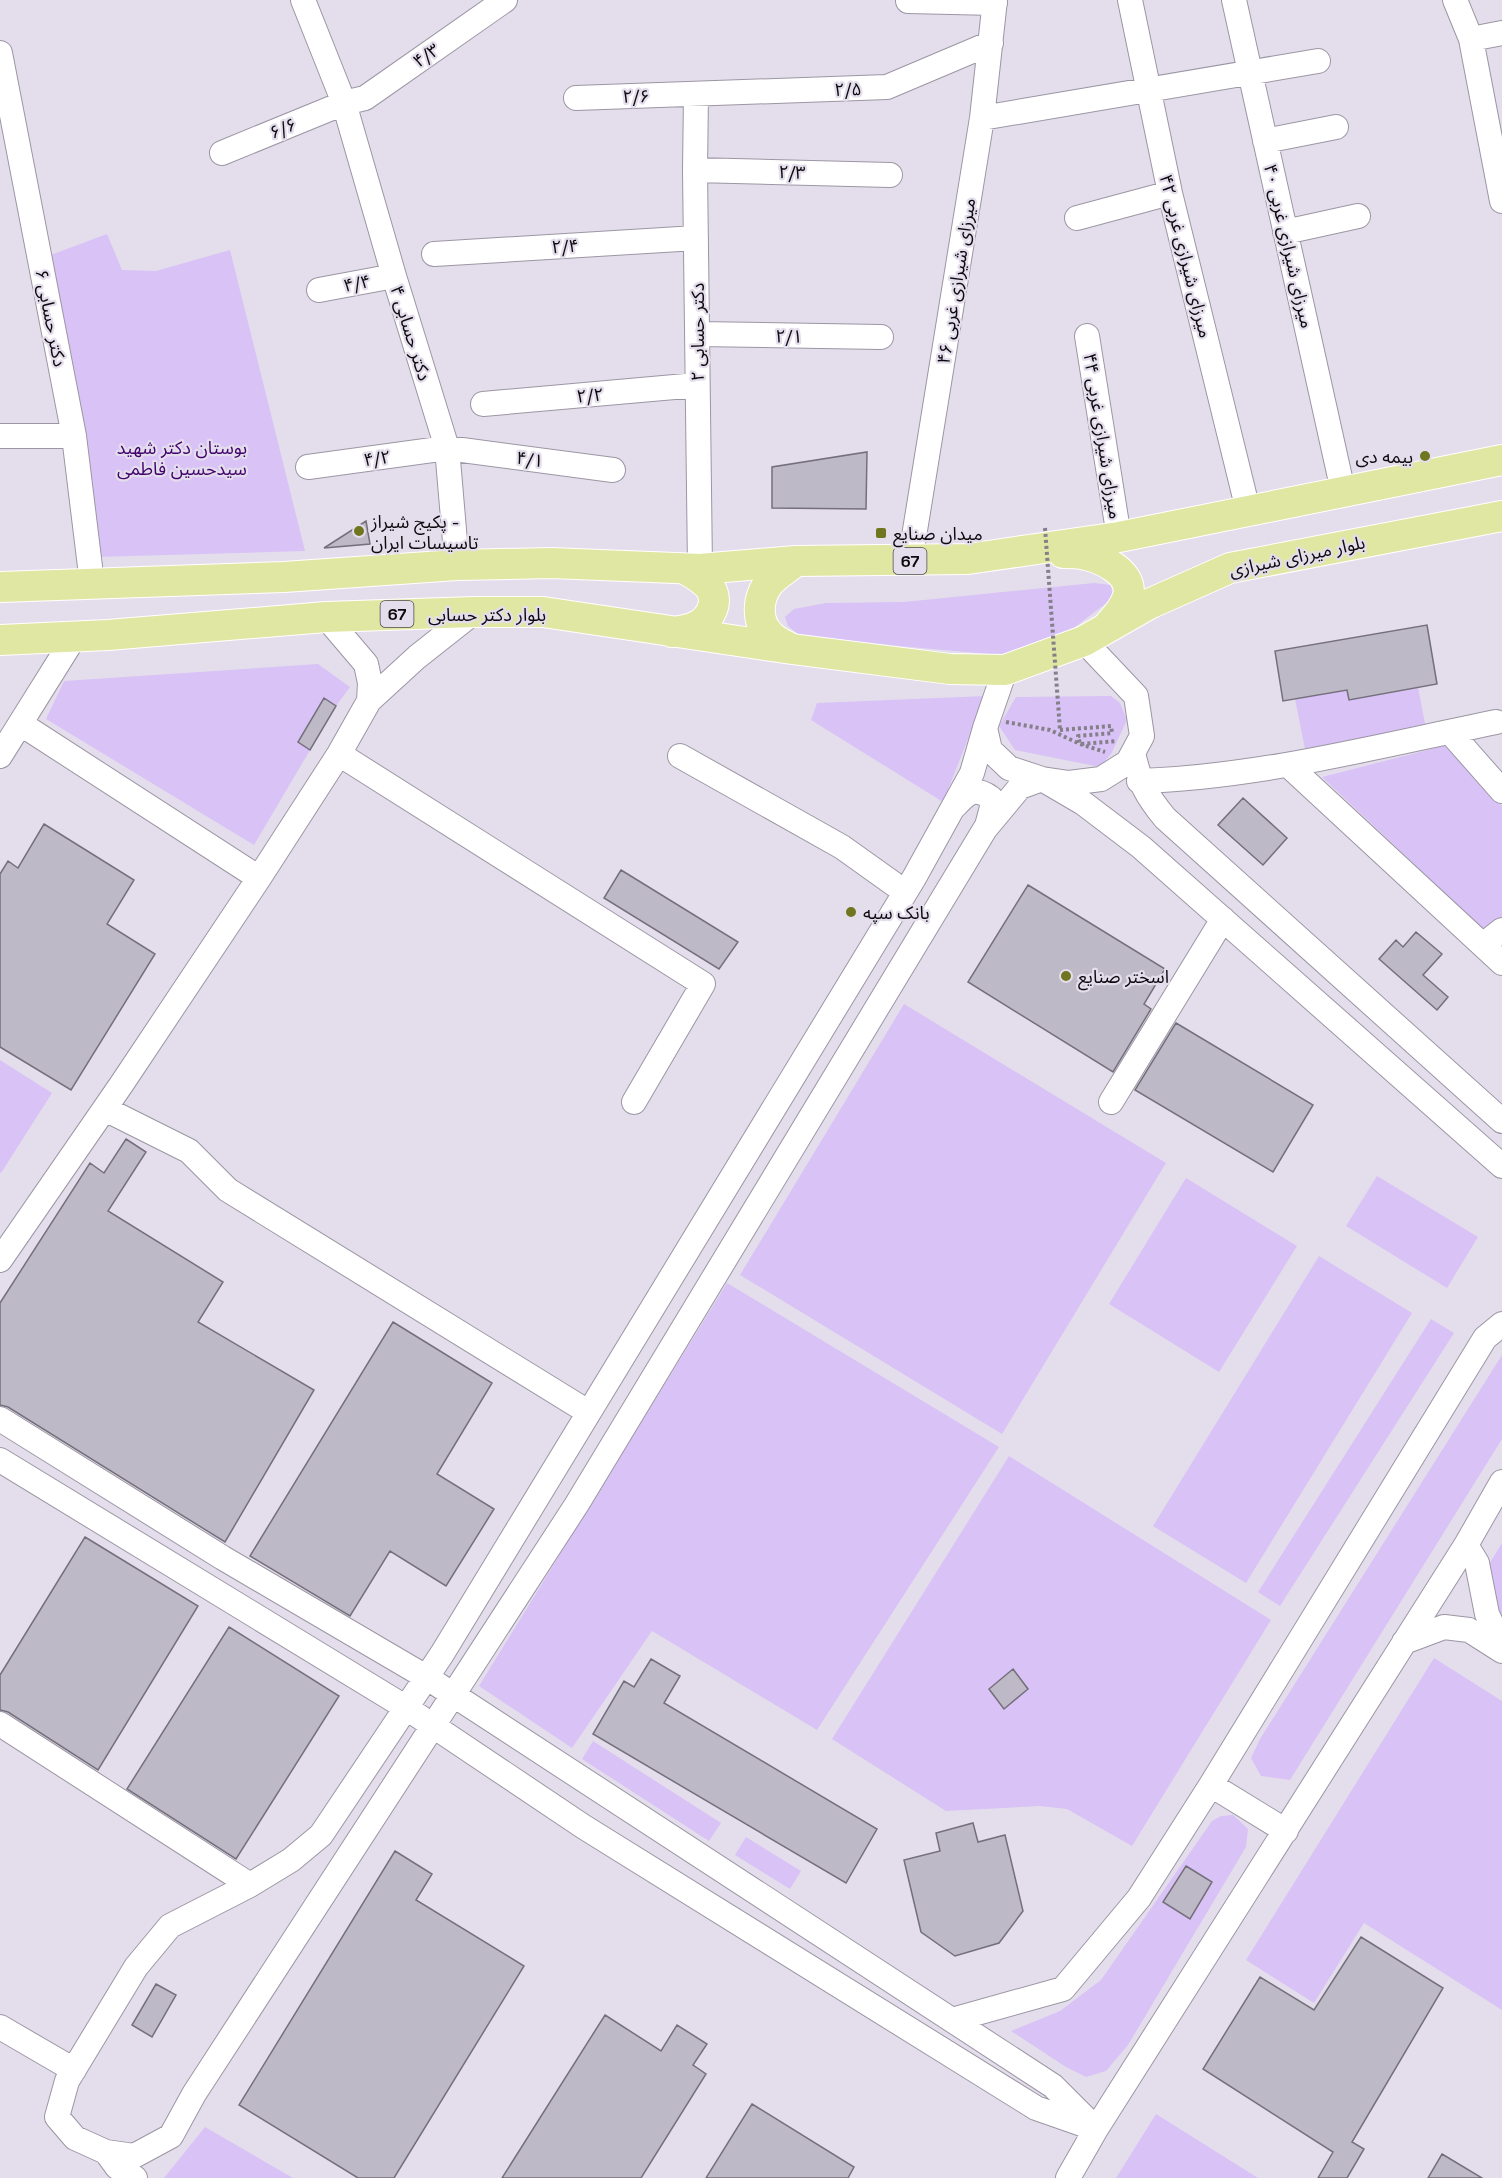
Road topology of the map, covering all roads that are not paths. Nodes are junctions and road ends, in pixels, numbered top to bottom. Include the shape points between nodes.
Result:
1 (303, 0) edge
2 (505, 0) edge
3 (908, 0) edge
4 (1130, 0) edge
5 (1234, 0) edge
6 (1455, 0) edge
7 (995, 2) edge
8 (1502, 33) edge
9 (1471, 39) junction
10 (991, 43) junction
11 (0, 53) edge
12 (1318, 61) dead end
13 (1250, 72) junction
14 (1148, 89) junction
15 (696, 95) junction
16 (576, 98) dead end
17 (344, 103) junction
18 (982, 118) junction
19 (1336, 127) dead end
20 (1265, 141) junction
21 (222, 153) dead end
22 (695, 170) junction
23 (890, 175) dead end
24 (1170, 193) junction
25 (1502, 201) edge
26 (1358, 216) dead end
27 (1077, 218) dead end
28 (1286, 232) junction
29 (696, 238) junction
30 (434, 254) dead end
31 (394, 276) junction
32 (319, 290) dead end
33 (697, 334) junction
34 (1087, 336) dead end
35 (881, 337) dead end
36 (697, 385) junction
37 (483, 404) dead end
38 (0, 436) edge
39 (74, 436) junction
40 (447, 448) junction
41 (1502, 460) edge
42 (308, 467) dead end
43 (613, 470) dead end
44 (1344, 491) junction
45 (1248, 510) junction
46 (1502, 516) edge
47 (1119, 537) junction
48 (1026, 552) junction
49 (796, 561) junction
50 (910, 561) junction
51 (504, 564) junction
52 (457, 565) junction
53 (692, 569) junction
54 (92, 584) junction
55 (0, 586) edge
56 (474, 612) junction
57 (505, 612) junction
58 (326, 616) junction
59 (669, 632) junction
60 (75, 636) junction
61 (1094, 636) junction
62 (0, 640) edge
63 (792, 649) junction
64 (1005, 670) junction
65 (369, 701) junction
66 (1496, 722) dead end
67 (21, 723) junction
68 (986, 724) junction
69 (1450, 732) junction
70 (1120, 749) junction
71 (339, 754) junction
72 (0, 756) edge
73 (680, 756) dead end
74 (1288, 765) junction
75 (1042, 779) junction
76 (1140, 781) junction
77 (1502, 790) edge
78 (953, 808) junction
79 (987, 826) junction
80 (260, 878) junction
81 (910, 885) junction
82 (945, 894) junction
83 (1223, 919) junction
84 (1502, 930) edge
85 (1483, 945) junction
86 (1502, 963) edge
87 (634, 1102) dead end
88 (1111, 1102) dead end
89 (105, 1109) junction
90 (1502, 1121) edge
91 (1502, 1166) edge
92 (0, 1260) edge
93 (1502, 1324) edge
94 (588, 1412) junction
95 (0, 1419) edge
96 (2, 1467) edge
97 (1502, 1482) edge
98 (1466, 1545) junction
99 (1404, 1642) junction
100 (1502, 1646) edge
101 (1502, 1651) edge
102 (426, 1677) junction
103 (453, 1697) junction
104 (405, 1707) junction
105 (0, 1725) edge
106 (433, 1727) junction
107 (1211, 1785) junction
108 (1286, 1831) junction
109 (250, 1885) junction
110 (952, 2020) junction
111 (0, 2028) edge
112 (74, 2070) junction
113 (1096, 2129) junction
114 (106, 2152) junction
115 (135, 2178) edge
116 (1068, 2178) edge

1 - 17 street, دکتر حسابی ۴
2 - 17 street, ۴/۳ via 364,98
3 - 7 street
4 - 14 street, میرزای شیرازی غربی ۴۲
5 - 13 street, میرزای شیرازی غربی ۴۰
6 - 9 street
7 - 10 street, میرزای شیرازی غربی ۴۶
8 - 9 street
9 - 25 street
10 - 15 street, ۲/۵ via 887,87
10 - 18 street, میرزای شیرازی غربی ۴۶
11 - 39 street, ۶ دکتر حسابی
12 - 13 street
13 - 14 street
13 - 20 street, میرزای شیرازی غربی ۴۰
14 - 18 street
14 - 24 street, میرزای شیرازی غربی ۴۲
15 - 16 street, ۲/۶
15 - 22 street, دکتر حسابی ۲
17 - 21 street, ۶/۶
17 - 31 street, دکتر حسابی ۴
18 - 50 street, میرزای شیرازی غربی ۴۶
19 - 20 street
20 - 28 street, میرزای شیرازی غربی ۴۰
22 - 23 street, ۲/۳
22 - 29 street, دکتر حسابی ۲
24 - 27 street
24 - 45 street, میرزای شیرازی غربی ۴۲
26 - 28 street
28 - 44 street, میرزای شیرازی غربی ۴۰
29 - 30 street, ۲/۴
29 - 33 street, دکتر حسابی ۲
31 - 32 street, ۴/۴
31 - 40 street, دکتر حسابی ۴
33 - 35 street, ۲/۱
33 - 36 street, دکتر حسابی ۲
34 - 47 street, میرزای شیرازی غربی ۴۴
36 - 37 street, ۲/۲
36 - 53 street, دکتر حسابی ۲
38 - 39 street
39 - 54 street, ۶ دکتر حسابی
40 - 42 street, ۴/۲
40 - 43 street, ۴/۱
40 - 52 street, دکتر حسابی ۴
41 - 44 main road, 67
44 - 45 main road, 67
45 - 47 main road, 67
46 - 61 main road, بلوار میرزای شیرازی / 67 via 1230,568 1149,604
47 - 48 main road, 67
48 - 50 main road, 67 via 968,560
48 - 61 main road via 1084,554 1108,562 1128,580 1129,593 1123,609
49 - 50 main road, 67
49 - 53 main road, 67
49 - 63 main road via 771,580 760,603 765,631
51 - 52 main road, 67
51 - 53 main road, 67
51 - 57 main road
52 - 54 main road, 67
53 - 59 main road via 709,586 714,604 699,625
54 - 55 main road, 67
56 - 57 main road, بلوار دکتر حسابی / 67
56 - 58 main road, بلوار دکتر حسابی / 67
56 - 65 street
57 - 59 main road, بلوار دکتر حسابی / 67 via 543,612
58 - 60 main road, بلوار دکتر حسابی / 67
58 - 65 street via 366,664
59 - 63 main road, بلوار دکتر حسابی / 67
60 - 62 main road, بلوار دکتر حسابی / 67
60 - 67 street
61 - 64 main road, 67
61 - 70 street via 1136,696 1142,736
63 - 64 main road, 67 via 950,669
64 - 68 street
65 - 71 street
66 - 69 street
67 - 72 street
67 - 80 street
68 - 75 street via 990,750 1009,768
68 - 78 street via 972,773
69 - 74 street
69 - 77 street
70 - 75 street via 1128,762 1101,779 1069,783
70 - 76 street
71 - 80 street
71 - 87 street via 703,984
73 - 81 street
74 - 76 street
74 - 85 street
75 - 79 street via 1020,788
75 - 83 street via 1083,803 1141,847
76 - 90 street via 1151,801 1188,840
78 - 79 street via 967,793 984,793 991,798 992,807
78 - 81 street
79 - 82 street
80 - 89 street
81 - 82 street via 926,899
81 - 94 street
82 - 103 street via 577,1504
83 - 88 street
83 - 91 street
84 - 85 street
85 - 86 street
89 - 92 street
89 - 94 street via 189,1151 228,1190
93 - 107 street via 1485,1338
94 - 102 street
95 - 102 street via 223,1558
96 - 104 street
97 - 98 street
98 - 99 street
98 - 100 street via 1477,1563 1486,1614
99 - 101 street via 1444,1627 1469,1630
99 - 108 street
102 - 103 street
102 - 104 street
103 - 106 street
103 - 110 street
104 - 106 street
104 - 109 street via 321,1835 291,1860
105 - 109 street
106 - 113 street via 584,1827 1036,2108
106 - 114 street via 194,2094 171,2136 134,2156
107 - 108 street
107 - 110 street via 1139,1898 1063,1989
108 - 113 street
109 - 112 street via 170,1926 135,1967
110 - 113 street via 1053,2086
111 - 112 street
112 - 114 street via 57,2117 75,2138
113 - 116 street
114 - 115 street via 117,2167

